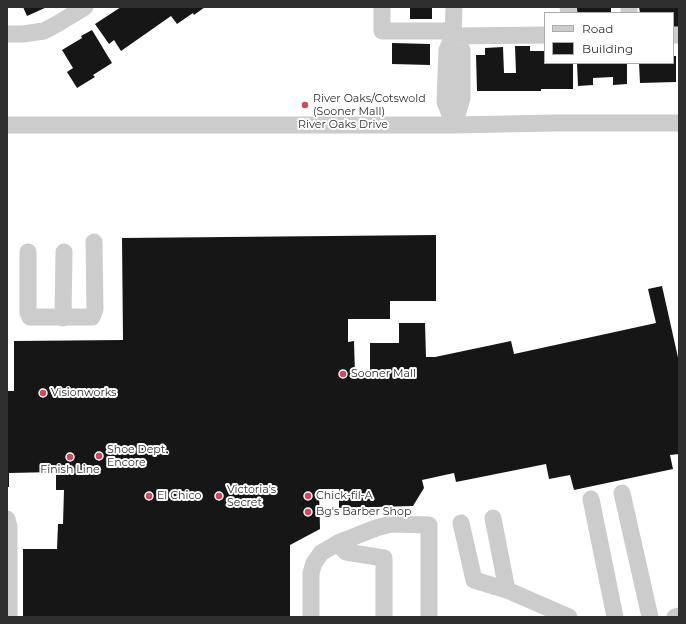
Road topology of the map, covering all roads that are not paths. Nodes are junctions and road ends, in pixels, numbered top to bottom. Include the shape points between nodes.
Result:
1 (382, 7) edge
2 (454, 7) edge
3 (83, 8) edge
4 (453, 33) junction
5 (7, 34) edge
6 (544, 35) edge
7 (679, 123) edge
8 (7, 125) edge
9 (454, 125) junction
10 (94, 242) dead end
11 (28, 252) dead end
12 (64, 252) dead end
13 (63, 318) junction
14 (622, 493) dead end
15 (591, 499) dead end
16 (493, 518) dead end
17 (7, 519) edge
18 (461, 523) dead end
19 (338, 543) junction
20 (507, 590) junction
21 (679, 616) edge
22 (9, 617) edge
23 (311, 617) edge
24 (384, 617) edge
25 (429, 617) edge
26 (569, 617) edge
27 (615, 617) edge
28 (650, 617) edge
29 (675, 617) edge

1 - 4 street via 382,31
2 - 4 street
3 - 5 street via 44,30
4 - 6 street
4 - 9 street via 462,50 462,98
7 - 9 street, River Oaks Drive
8 - 9 street, River Oaks Drive
10 - 13 street via 94,314 92,317
11 - 13 street via 30,317
12 - 13 street
14 - 28 street
15 - 27 street
16 - 20 street
17 - 22 street
18 - 20 street via 474,580
19 - 23 street via 321,553 314,563
19 - 24 street via 346,552 384,558
19 - 25 street via 391,524 429,525
20 - 26 street
21 - 29 street

